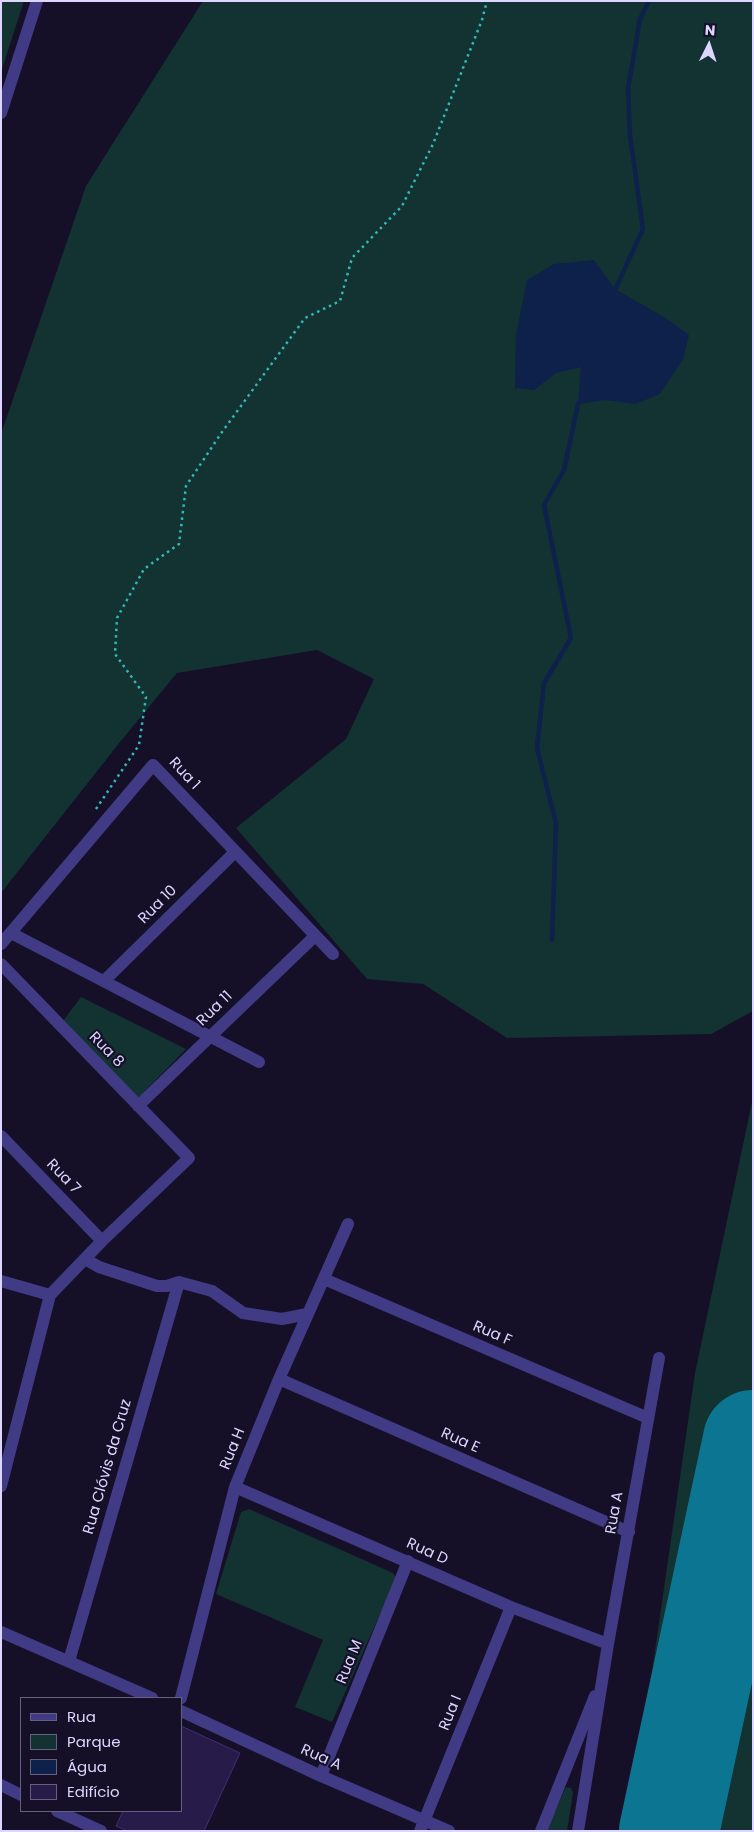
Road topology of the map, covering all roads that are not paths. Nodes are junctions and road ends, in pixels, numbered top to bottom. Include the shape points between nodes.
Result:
1 (38, 1) edge
2 (1, 113) edge
3 (234, 852) junction
4 (11, 933) junction
5 (315, 936) junction
6 (1, 944) edge
7 (333, 954) dead end
8 (1, 964) edge
9 (104, 981) junction
10 (210, 1036) junction
11 (259, 1062) dead end
12 (138, 1106) junction
13 (1, 1136) edge
14 (348, 1224) dead end
15 (102, 1241) junction
16 (85, 1259) junction
17 (324, 1279) junction
18 (1, 1281) edge
19 (179, 1282) junction
20 (50, 1295) junction
21 (307, 1314) junction
22 (658, 1358) dead end
23 (279, 1380) junction
24 (648, 1418) junction
25 (1, 1486) edge
26 (235, 1486) junction
27 (629, 1532) junction
28 (408, 1561) junction
29 (511, 1607) junction
30 (1, 1632) edge
31 (608, 1644) junction
32 (69, 1661) junction
33 (604, 1674) junction
34 (150, 1697) edge
35 (181, 1697) edge
36 (182, 1711) edge
37 (321, 1776) junction
38 (1, 1786) edge
39 (20, 1794) edge
40 (59, 1812) edge
41 (422, 1826) edge
42 (101, 1831) edge
43 (449, 1831) edge
44 (541, 1831) edge
45 (578, 1831) edge

1 - 2 street
3 - 4 street, Rua 1 via 154,765
3 - 5 street, Rua 1
3 - 9 street, Rua 10
4 - 6 street, Rua 1
4 - 9 street
5 - 7 street, Rua 1
5 - 10 street, Rua 11
8 - 12 street, Rua 8
9 - 10 street
10 - 11 street
10 - 12 street, Rua 11
12 - 15 street, Rua 8 via 189,1158
13 - 15 street, Rua 7
14 - 17 street, Rua H
15 - 16 street
16 - 19 street via 98,1267 157,1286
16 - 20 street
17 - 21 street, Rua H
17 - 24 street, Rua F
18 - 20 street
19 - 21 street via 212,1291 243,1313 282,1319
19 - 32 street, Rua Clóvis da Cruz
20 - 25 street
21 - 23 street, Rua H
22 - 24 street, Rua A
23 - 26 street, Rua H
23 - 27 street, Rua E
24 - 27 street, Rua A
26 - 28 street, Rua D
26 - 35 street, Rua H
27 - 31 street, Rua A
28 - 29 street, Rua D
28 - 37 street, Rua M
29 - 31 street, Rua D
29 - 41 street, Rua I
30 - 32 street
31 - 33 street, Rua A
32 - 34 street
33 - 44 street, Rua A
33 - 45 street, Rua A
36 - 37 street, Rua A
37 - 41 street, Rua A
38 - 39 street
40 - 42 street
41 - 43 street, Rua A

